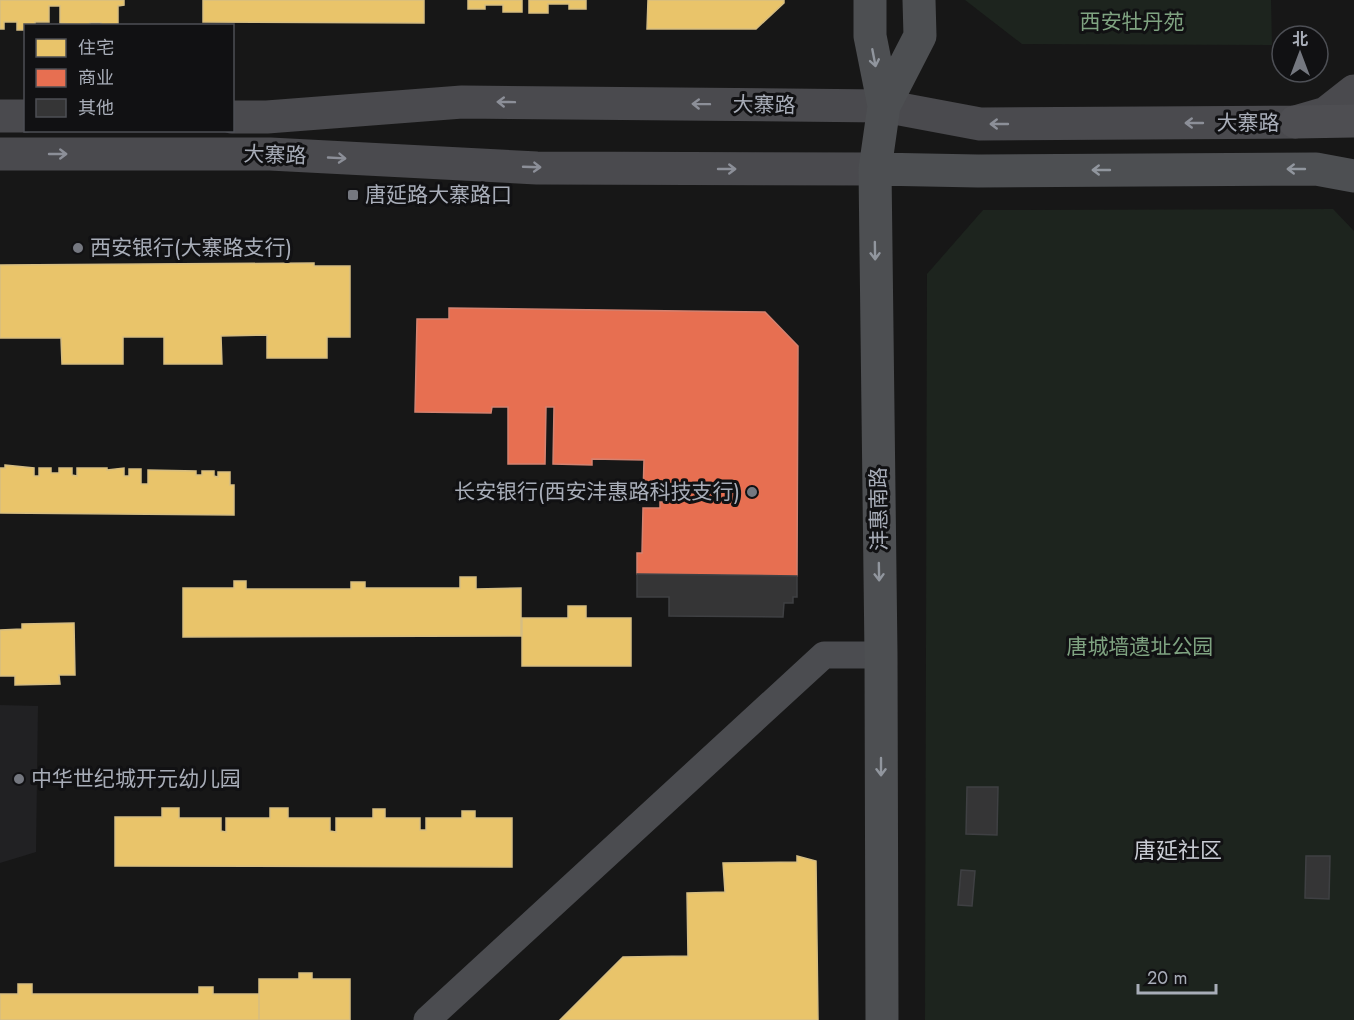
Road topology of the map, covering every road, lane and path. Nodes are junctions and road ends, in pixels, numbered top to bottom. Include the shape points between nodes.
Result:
1 (870, 0) edge
2 (919, 0) edge
3 (1354, 91) edge
4 (884, 106) junction
5 (0, 116) edge
6 (24, 116) edge
7 (234, 117) edge
8 (1354, 121) edge
9 (1295, 122) junction
10 (0, 154) edge
11 (875, 169) junction
12 (1354, 176) edge
13 (881, 655) junction
14 (427, 1020) edge
15 (882, 1020) edge

1 -> 4 main road, 沣惠南路 via 870,36
2 - 4 main road via 920,36
3 - 9 main road, 大寨路 via 1326,113
4 -> 7 main road, 大寨路 via 462,102
9 -> 4 main road, 大寨路 via 980,124
4 - 11 main road, 沣惠南路
5 - 6 main road
8 - 9 highway
10 -> 11 main road, 大寨路 via 270,154 537,168
12 -> 11 main road via 1316,169
11 -> 13 main road, 沣惠南路
13 - 14 street via 824,655
13 -> 15 main road, 沣惠南路

